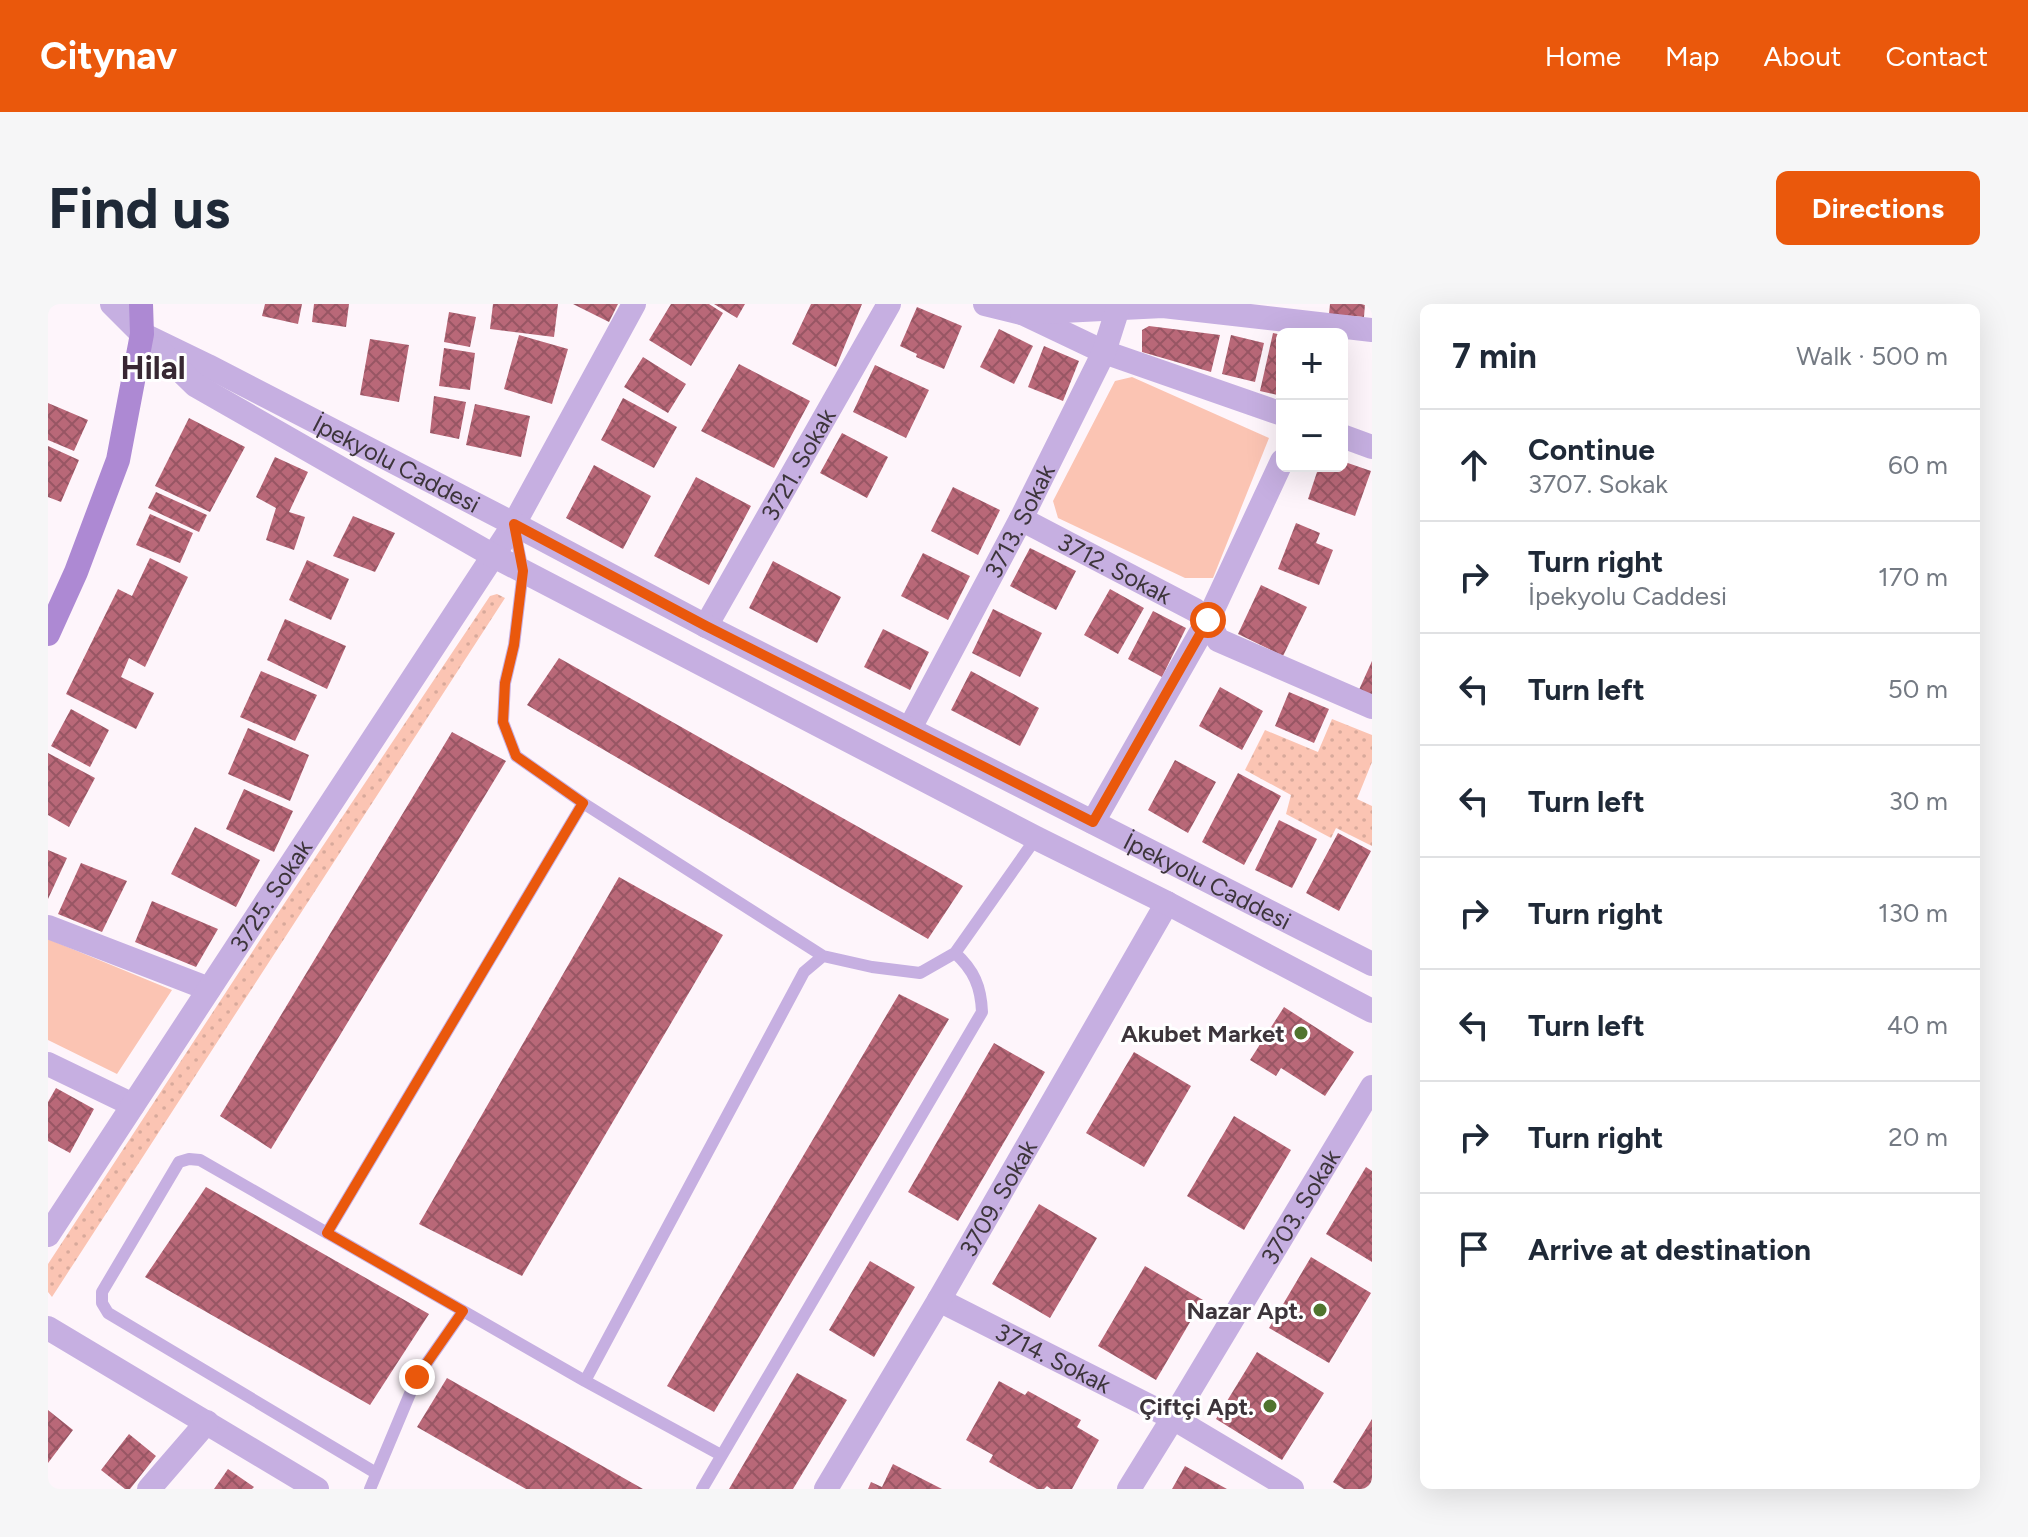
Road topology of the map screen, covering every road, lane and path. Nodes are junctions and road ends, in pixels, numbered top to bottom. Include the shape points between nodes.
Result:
1 (112, 304) edge
2 (141, 304) edge
3 (634, 304) edge
4 (889, 304) edge
5 (985, 304) edge
6 (1118, 308) junction
7 (1022, 313) junction
8 (1372, 330) edge
9 (142, 334) junction
10 (1104, 352) junction
11 (1276, 412) edge
12 (1348, 438) edge
13 (1372, 447) edge
14 (1277, 472) edge
15 (1021, 519) junction
16 (514, 524) junction
17 (492, 555) junction
18 (523, 571) junction
19 (1208, 620) junction
20 (706, 626) junction
21 (48, 634) edge
22 (1372, 707) edge
23 (910, 728) junction
24 (583, 803) junction
25 (1093, 822) junction
26 (1036, 838) junction
27 (1167, 903) junction
28 (48, 927) edge
29 (955, 953) junction
30 (823, 956) junction
31 (1372, 964) edge
32 (209, 989) junction
33 (1372, 1011) edge
34 (48, 1064) edge
35 (1372, 1087) edge
36 (133, 1105) junction
37 (327, 1233) junction
38 (48, 1235) edge
39 (939, 1300) junction
40 (463, 1311) junction
41 (48, 1328) edge
42 (585, 1381) junction
43 (1173, 1418) junction
44 (207, 1422) junction
45 (721, 1455) junction
46 (376, 1473) junction
47 (149, 1489) edge
48 (317, 1489) edge
49 (370, 1489) edge
50 (702, 1489) edge
51 (826, 1489) edge
52 (1129, 1489) edge
53 (1292, 1489) edge

1 - 9 street, İpekyolu Caddesi
2 - 9 main road
3 - 16 street, 3725. Sokak
4 - 20 street, 3721. Sokak
5 - 7 street
6 - 7 street
6 - 8 street via 1163,306
6 - 10 street, 3713. Sokak
7 - 10 street
9 - 16 street, İpekyolu Caddesi
9 - 17 street via 195,385
9 - 21 main road via 118,460
10 - 11 street
10 - 15 street, 3713. Sokak
12 - 13 street
14 - 19 street
15 - 19 street, 3712. Sokak
15 - 23 street, 3713. Sokak
16 - 17 street, 3725. Sokak
16 - 18 lane
16 - 20 street, İpekyolu Caddesi
17 - 18 street
17 - 32 street, 3725. Sokak
18 - 24 lane via 503,722 516,756
18 - 26 street
19 - 22 street, 3712. Sokak via 1218,640
19 - 25 street
20 - 23 street, İpekyolu Caddesi
23 - 25 street, İpekyolu Caddesi
24 - 30 lane
24 - 37 lane
25 - 31 street, İpekyolu Caddesi
26 - 27 street
26 - 29 lane
27 - 33 street
27 - 39 street, 3709. Sokak
28 - 32 street
29 - 30 lane via 920,973
29 - 45 lane via 978,983 982,1012
30 - 42 lane via 804,972
32 - 36 street, 3725. Sokak
34 - 36 street
35 - 43 street, 3703. Sokak
36 - 38 street, 3725. Sokak
37 - 40 lane
37 - 46 lane via 200,1160 184,1160 102,1292 102,1303 108,1313
39 - 43 street, 3714. Sokak
39 - 51 street, 3709. Sokak
40 - 42 lane
40 - 46 lane via 417,1377
41 - 44 street
42 - 45 lane
43 - 52 street, 3703. Sokak
43 - 53 street, 3714. Sokak
44 - 47 street
44 - 48 street
45 - 50 lane
46 - 49 lane

